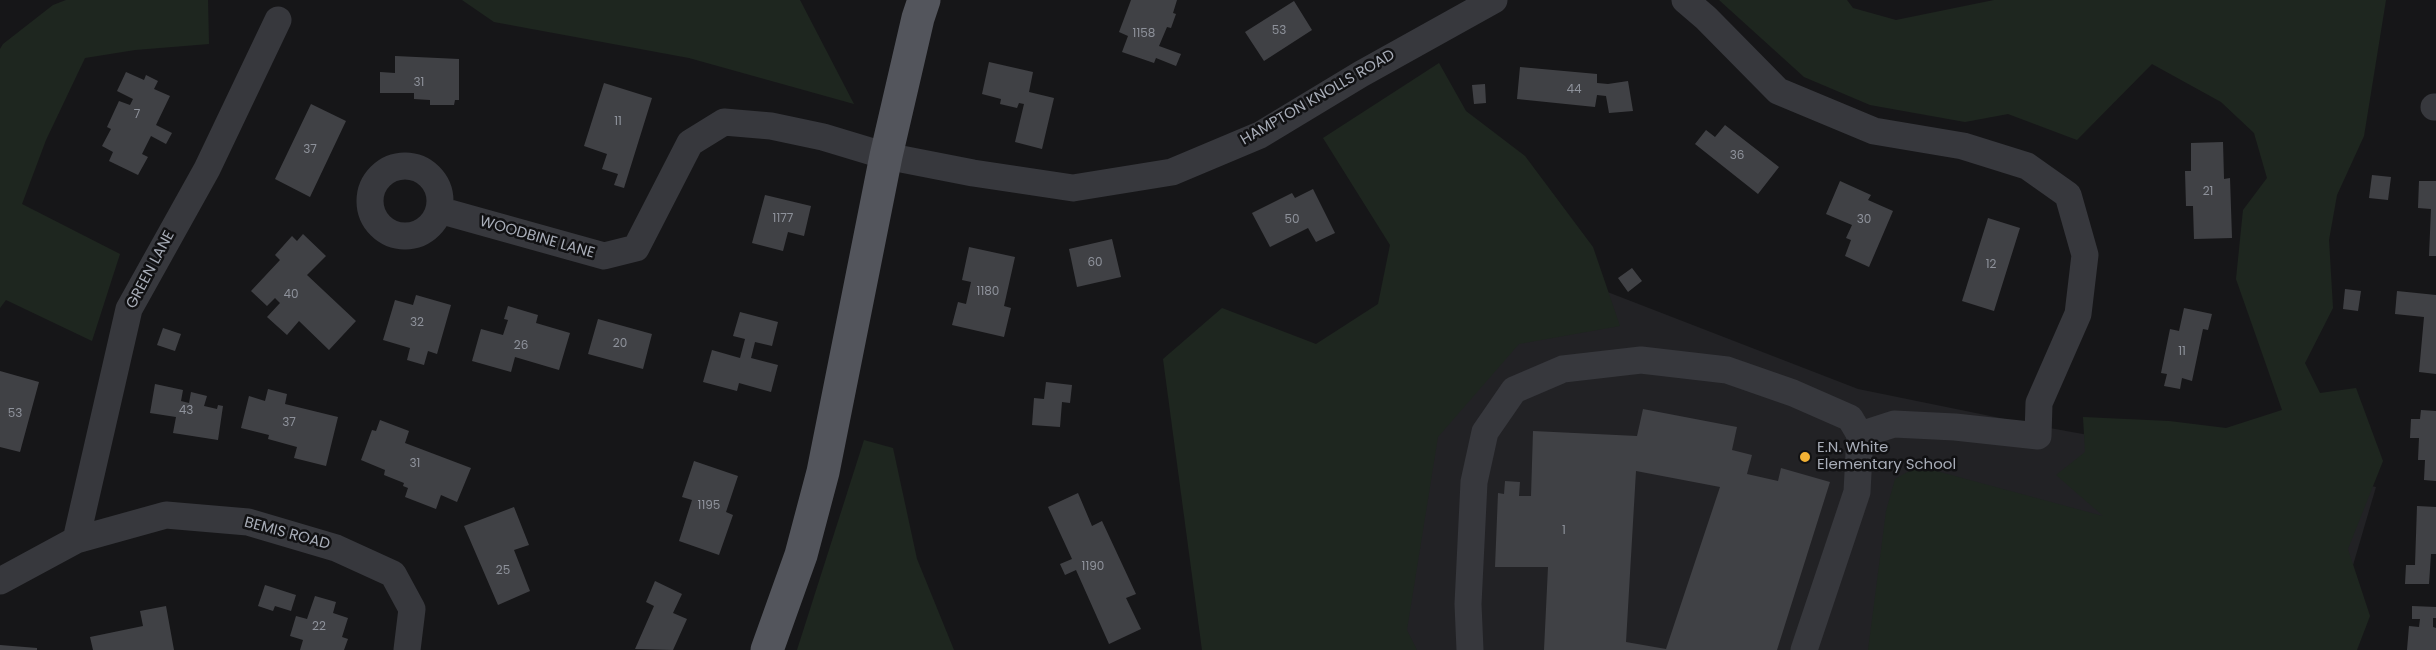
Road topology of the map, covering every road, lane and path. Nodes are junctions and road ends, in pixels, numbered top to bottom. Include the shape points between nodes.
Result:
1 (924, 0) edge
2 (1494, 0) edge
3 (1685, 0) edge
4 (278, 20) dead end
5 (886, 156) junction
6 (439, 210) dead end
7 (1860, 435) junction
8 (76, 540) junction
9 (0, 581) edge
10 (408, 650) edge
11 (767, 650) edge
12 (1470, 650) edge
13 (1804, 650) edge

1 - 5 main road
2 - 5 street, HAMPTON KNOLLS ROAD via 1260,135 1172,172 1073,188
3 - 7 street via 1778,91 1874,131 1963,146 2027,166 2068,195 2085,255 2078,314 2039,403 2038,436 1894,424
4 - 8 street, GREEN LANE via 207,169 129,309
5 - 6 street, WOODBINE LANE via 771,126 723,122 690,143 636,248 604,256
5 - 11 main road via 823,472 801,555
7 - 12 street via 1850,418 1727,370 1641,360 1563,369 1514,390 1485,432 1474,482 1468,604
7 - 13 street via 1857,492
8 - 9 street, BEMIS ROAD
8 - 10 street, BEMIS ROAD via 166,515 248,522 336,548 393,574 412,609

